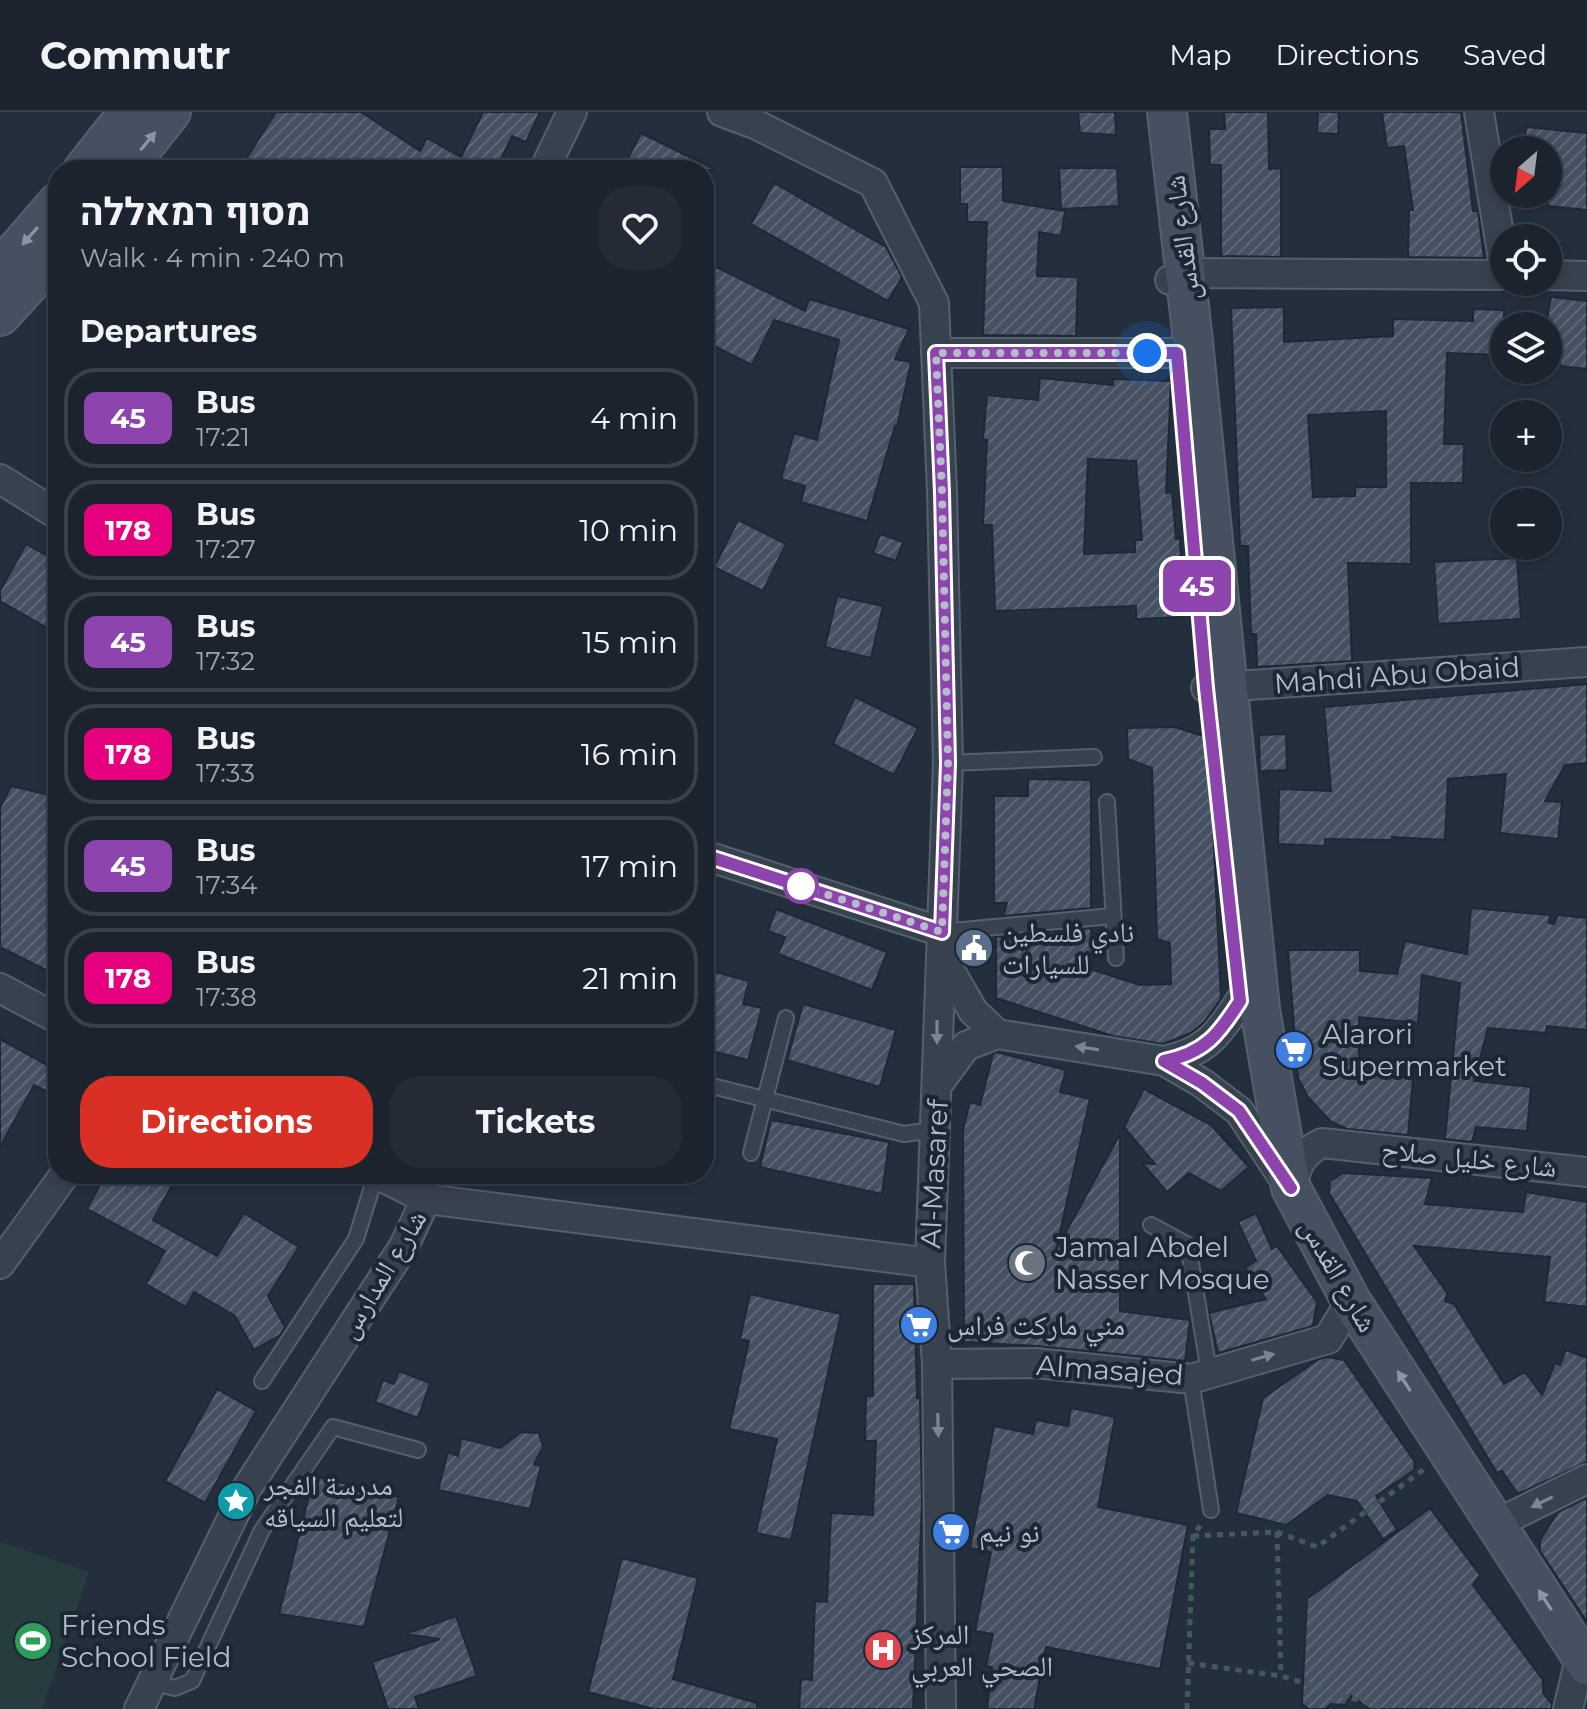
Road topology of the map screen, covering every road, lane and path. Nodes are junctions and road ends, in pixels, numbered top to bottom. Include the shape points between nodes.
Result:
1 (129, 112) edge
2 (171, 112) edge
3 (572, 112) edge
4 (722, 112) edge
5 (1147, 112) edge
6 (1167, 112) edge
7 (1479, 112) edge
8 (91, 160) edge
9 (133, 160) edge
10 (549, 160) edge
11 (48, 214) edge
12 (1497, 224) edge
13 (48, 264) edge
14 (0, 269) edge
15 (1490, 275) edge
16 (1562, 275) edge
17 (1587, 276) edge
18 (1177, 277) junction
19 (0, 316) edge
20 (1185, 347) junction
21 (936, 353) junction
22 (0, 479) edge
23 (48, 509) edge
24 (1587, 662) edge
25 (1216, 687) junction
26 (1094, 757) dead end
27 (948, 763) junction
28 (1107, 802) dead end
29 (714, 859) edge
30 (1112, 916) junction
31 (941, 943) junction
32 (1116, 958) dead end
33 (0, 988) edge
34 (1240, 1001) junction
35 (48, 1014) edge
36 (786, 1018) dead end
37 (997, 1034) junction
38 (1164, 1061) junction
39 (938, 1084) junction
40 (714, 1086) edge
41 (765, 1099) junction
42 (1278, 1113) junction
43 (933, 1130) junction
44 (1350, 1145) junction
45 (751, 1153) dead end
46 (1587, 1172) edge
47 (58, 1184) edge
48 (373, 1184) edge
49 (396, 1184) edge
50 (1291, 1188) junction
51 (426, 1199) junction
52 (1151, 1225) dead end
53 (930, 1263) junction
54 (0, 1264) edge
55 (1351, 1301) junction
56 (937, 1364) junction
57 (1200, 1375) junction
58 (262, 1381) dead end
59 (418, 1450) dead end
60 (1449, 1451) junction
61 (1587, 1479) edge
62 (1211, 1510) joint
63 (1496, 1524) junction
64 (1277, 1532) junction
65 (1193, 1536) junction
66 (1584, 1660) edge
67 (1188, 1663) junction
68 (1281, 1676) junction
69 (151, 1682) junction
70 (139, 1709) edge
71 (941, 1709) edge
72 (1187, 1709) edge
73 (1387, 1709) edge
74 (1568, 1709) edge

1 - 8 main road
9 -> 2 main road
3 - 10 street
4 - 21 street, Al-Masaref via 873,183 934,303
5 - 18 main road
6 - 18 main road, شارع القدس
7 - 12 street
11 -> 14 main road
13 - 19 main road
15 - 18 street
16 - 17 street
18 - 20 main road
20 - 21 street
20 - 25 main road
21 - 27 street, Al-Masaref
22 - 23 street
24 - 25 street, Mahdi Abu Obaid
25 - 34 main road
25 - 42 main road, شارع القدس
26 - 27 lane
27 - 31 street, Al-Masaref
28 - 30 lane
29 - 31 street
30 - 31 lane
30 - 32 lane
31 - 37 street via 973,1011
31 -> 39 street, Al-Masaref
33 - 35 street
34 - 38 street via 1220,1033 1184,1057
34 - 42 main road via 1247,1063 1255,1086
36 - 41 lane
38 -> 37 street
37 - 39 street, Al-Masaref via 966,1046
38 - 50 street via 1239,1111
39 - 43 street, Al-Masaref
40 - 41 lane
41 - 43 lane via 904,1134
41 - 45 lane
42 - 44 street
42 - 50 main road, شارع القدس
43 - 53 street, Al-Masaref
44 - 46 street, شارع خليل صلاح
44 - 50 street via 1322,1143 1310,1149 1298,1162
47 - 54 street
48 - 58 lane via 356,1239
49 - 51 street
50 - 55 main road, شارع القدس
51 - 53 street, شارع المدارس
51 - 69 street, شارع المدارس via 404,1246 247,1488
52 - 57 lane via 1188,1245
53 - 56 street, Al-Masaref
57 -> 55 street, Almasajed via 1328,1339
60 -> 55 main road, شارع القدس
56 - 57 street, Almasajed via 1035,1363
56 -> 71 street, Al-Masaref
57 - 62 lane
59 - 69 lane via 333,1427 262,1530 192,1681 175,1688
60 - 63 main road, شارع القدس
60 - 64 path via 1317,1547
61 -> 63 street
62 - 65 path
66 -> 63 main road, شارع القدس
64 - 65 path
64 - 68 path
65 - 67 path
66 - 74 street
67 - 68 path
67 - 72 path
68 - 73 path
69 - 70 street, شارع المدارس

